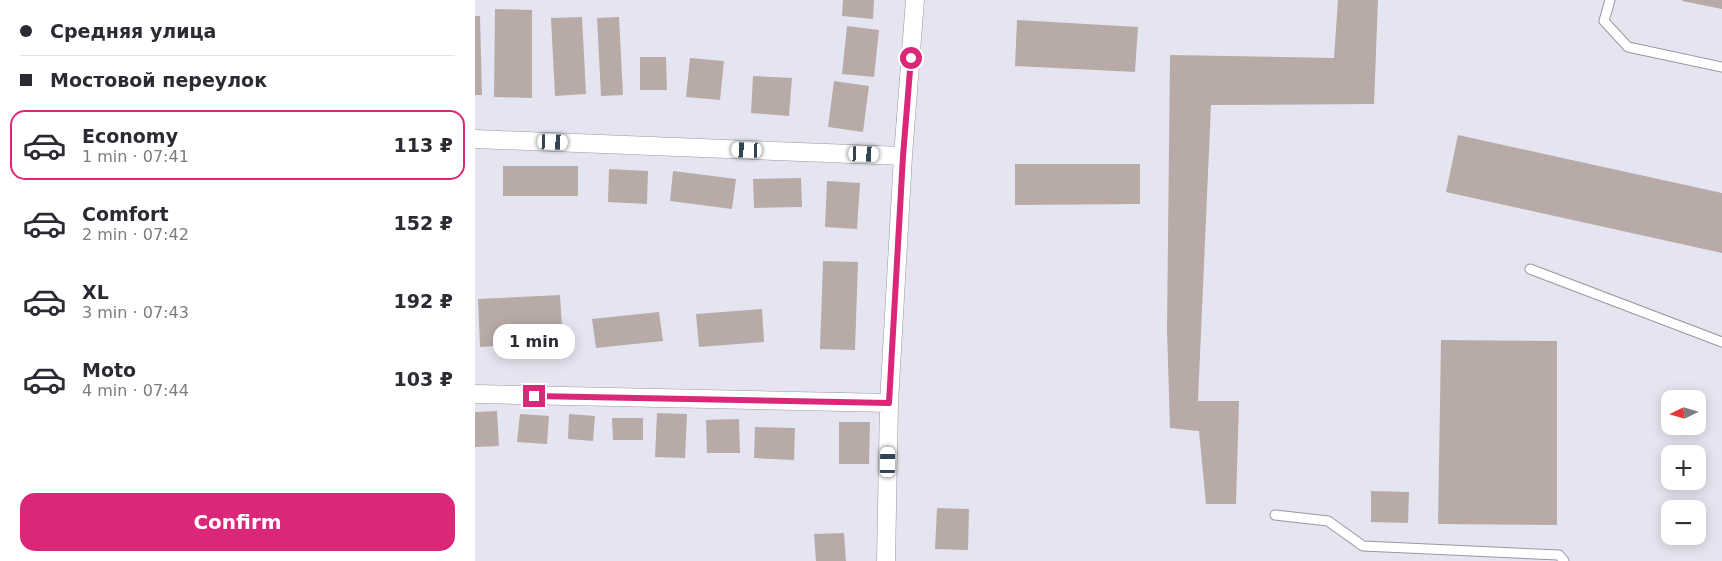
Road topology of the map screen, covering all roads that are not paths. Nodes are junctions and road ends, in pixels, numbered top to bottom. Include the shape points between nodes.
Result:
1 (915, 0) edge
2 (1610, 0) edge
3 (1722, 67) edge
4 (475, 139) edge
5 (903, 156) junction
6 (1530, 269) dead end
7 (1722, 342) edge
8 (475, 394) edge
9 (889, 403) junction
10 (1275, 515) dead end
11 (885, 561) edge
12 (1564, 561) edge

1 - 5 street
2 - 3 lane via 1604,21 1628,47
4 - 5 street
5 - 9 street
6 - 7 lane
8 - 9 street
9 - 11 street
10 - 12 lane via 1328,521 1363,546 1559,555

